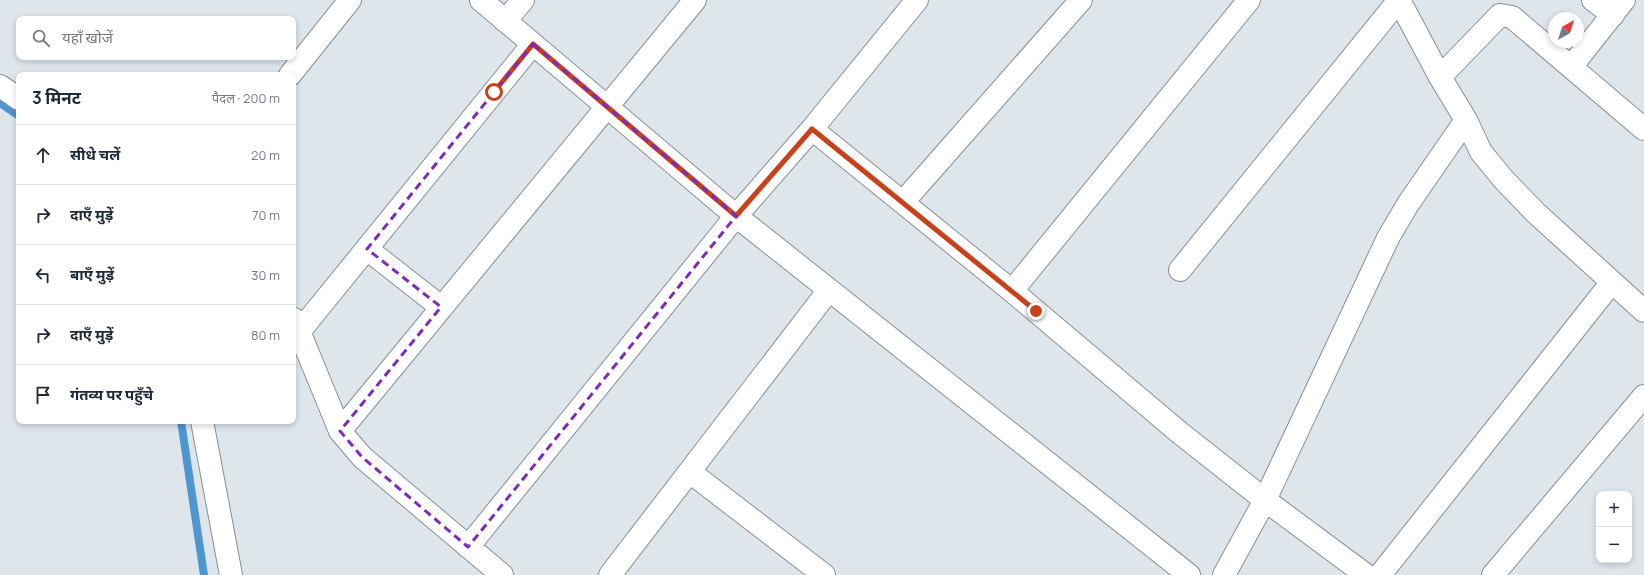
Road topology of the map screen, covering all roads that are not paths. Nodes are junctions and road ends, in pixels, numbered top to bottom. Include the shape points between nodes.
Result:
1 (350, 0) edge
2 (481, 0) edge
3 (523, 0) edge
4 (917, 0) edge
5 (1081, 0) edge
6 (1248, 0) edge
7 (1399, 0) edge
8 (1593, 0) edge
9 (685, 4) edge
10 (1618, 8) edge
11 (505, 21) junction
12 (533, 44) junction
13 (1571, 67) junction
14 (292, 72) edge
15 (1440, 77) junction
16 (0, 86) edge
17 (16, 97) edge
18 (607, 106) junction
19 (1466, 120) junction
20 (812, 129) junction
21 (1644, 129) edge
22 (903, 202) junction
23 (736, 216) junction
24 (367, 249) junction
25 (1180, 270) dead end
26 (1612, 282) junction
27 (829, 290) junction
28 (1012, 291) junction
29 (441, 307) junction
30 (1644, 311) edge
31 (296, 324) edge
32 (1644, 396) edge
33 (203, 424) edge
34 (340, 431) junction
35 (690, 472) junction
36 (1265, 500) junction
37 (468, 547) junction
38 (231, 575) edge
39 (502, 575) edge
40 (610, 575) edge
41 (824, 575) edge
42 (1189, 575) edge
43 (1224, 575) edge
44 (1366, 575) edge
45 (1380, 575) edge
46 (1493, 575) edge

1 - 14 street
2 - 11 street
3 - 11 street
4 - 20 street
5 - 22 street
6 - 28 street
7 - 15 street
7 - 25 street
8 - 10 street
9 - 18 street
10 - 13 street
11 - 12 street
12 - 18 street
12 - 24 street
13 - 15 street via 1512,17 1500,15
13 - 21 street
15 - 19 street
16 - 17 street
18 - 23 street
18 - 29 street
19 - 26 street via 1481,152 1504,180 1536,214
19 - 36 street via 1408,204 1388,238
20 - 22 street
20 - 23 street
22 - 28 street
23 - 27 street
23 - 37 street
24 - 29 street
24 - 31 street
26 - 30 street
26 - 45 street
27 - 35 street
27 - 42 street
28 - 36 street via 1180,433
29 - 34 street
31 - 34 street
32 - 46 street
33 - 38 street
34 - 37 street via 362,457
35 - 40 street
35 - 41 street
36 - 43 street
36 - 44 street
37 - 39 street

